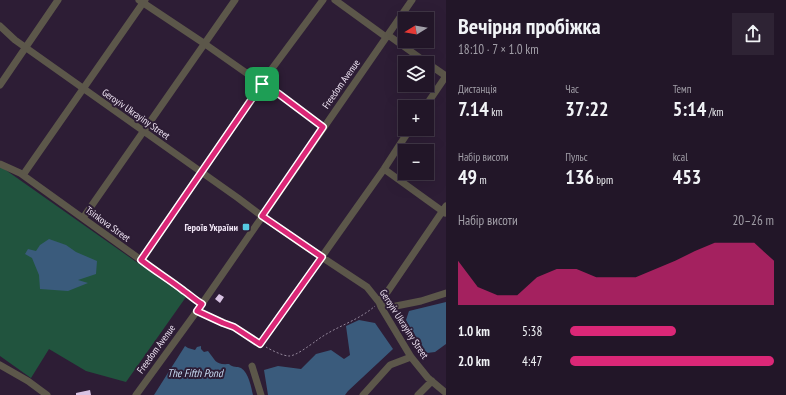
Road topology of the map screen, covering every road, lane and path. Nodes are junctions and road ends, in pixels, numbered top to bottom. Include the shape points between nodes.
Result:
1 (58, 0) edge
2 (235, 0) edge
3 (323, 0) edge
4 (335, 0) edge
5 (412, 0) edge
6 (142, 1) edge
7 (0, 27) edge
8 (387, 36) junction
9 (204, 44) junction
10 (25, 48) junction
11 (417, 56) edge
12 (434, 68) edge
13 (446, 76) edge
14 (262, 84) junction
15 (0, 85) edge
16 (83, 88) junction
17 (430, 100) edge
18 (323, 127) junction
19 (143, 131) junction
20 (405, 136) edge
21 (0, 164) edge
22 (384, 169) junction
23 (201, 172) junction
24 (23, 175) junction
25 (445, 210) edge
26 (262, 216) junction
27 (83, 218) junction
28 (322, 257) junction
29 (141, 260) junction
30 (446, 293) edge
31 (379, 302) junction
32 (202, 304) junction
33 (197, 311) junction
34 (260, 344) junction
35 (411, 357) junction
36 (0, 365) edge
37 (252, 366) dead end
38 (432, 381) junction
39 (446, 393) edge
40 (47, 395) edge
41 (136, 395) edge
42 (261, 395) edge
43 (363, 395) edge
44 (418, 395) edge

1 - 10 street
2 - 9 street
3 - 14 street
4 - 8 street
5 - 8 street, Freedom Avenue
6 - 9 street
6 - 16 street
7 - 10 street, Geroyiv Ukrayiny Street
8 - 11 street
8 - 18 street, Freedom Avenue
9 - 14 street
9 - 19 street
10 - 15 street
10 - 16 street, Geroyiv Ukrayiny Street
12 - 13 street
13 - 17 street
14 - 18 street
14 - 23 street
16 - 19 street, Geroyiv Ukrayiny Street
16 - 24 street
18 - 26 street, Freedom Avenue
19 - 23 street, Geroyiv Ukrayiny Street
19 - 27 street
20 - 22 street
21 - 24 street, Tsinkova Street
22 - 25 street
22 - 28 street
23 - 26 street, Geroyiv Ukrayiny Street
23 - 29 street
24 - 27 street, Tsinkova Street
25 - 31 street
26 - 28 street, Geroyiv Ukrayiny Street
26 - 32 street, Freedom Avenue
27 - 29 street, Tsinkova Street
28 - 31 street, Geroyiv Ukrayiny Street via 368,287
28 - 34 street
29 - 32 street, Tsinkova Street
30 - 31 street via 391,307
31 - 34 path via 306,349 289,356 273,352
31 - 35 street, Geroyiv Ukrayiny Street
32 - 33 street, Freedom Avenue
33 - 34 street via 234,327
33 - 41 street, Freedom Avenue
35 - 38 street, Geroyiv Ukrayiny Street
35 - 43 street via 390,365
36 - 40 street
37 - 42 street
38 - 39 street, Geroyiv Ukrayiny Street
38 - 44 street

